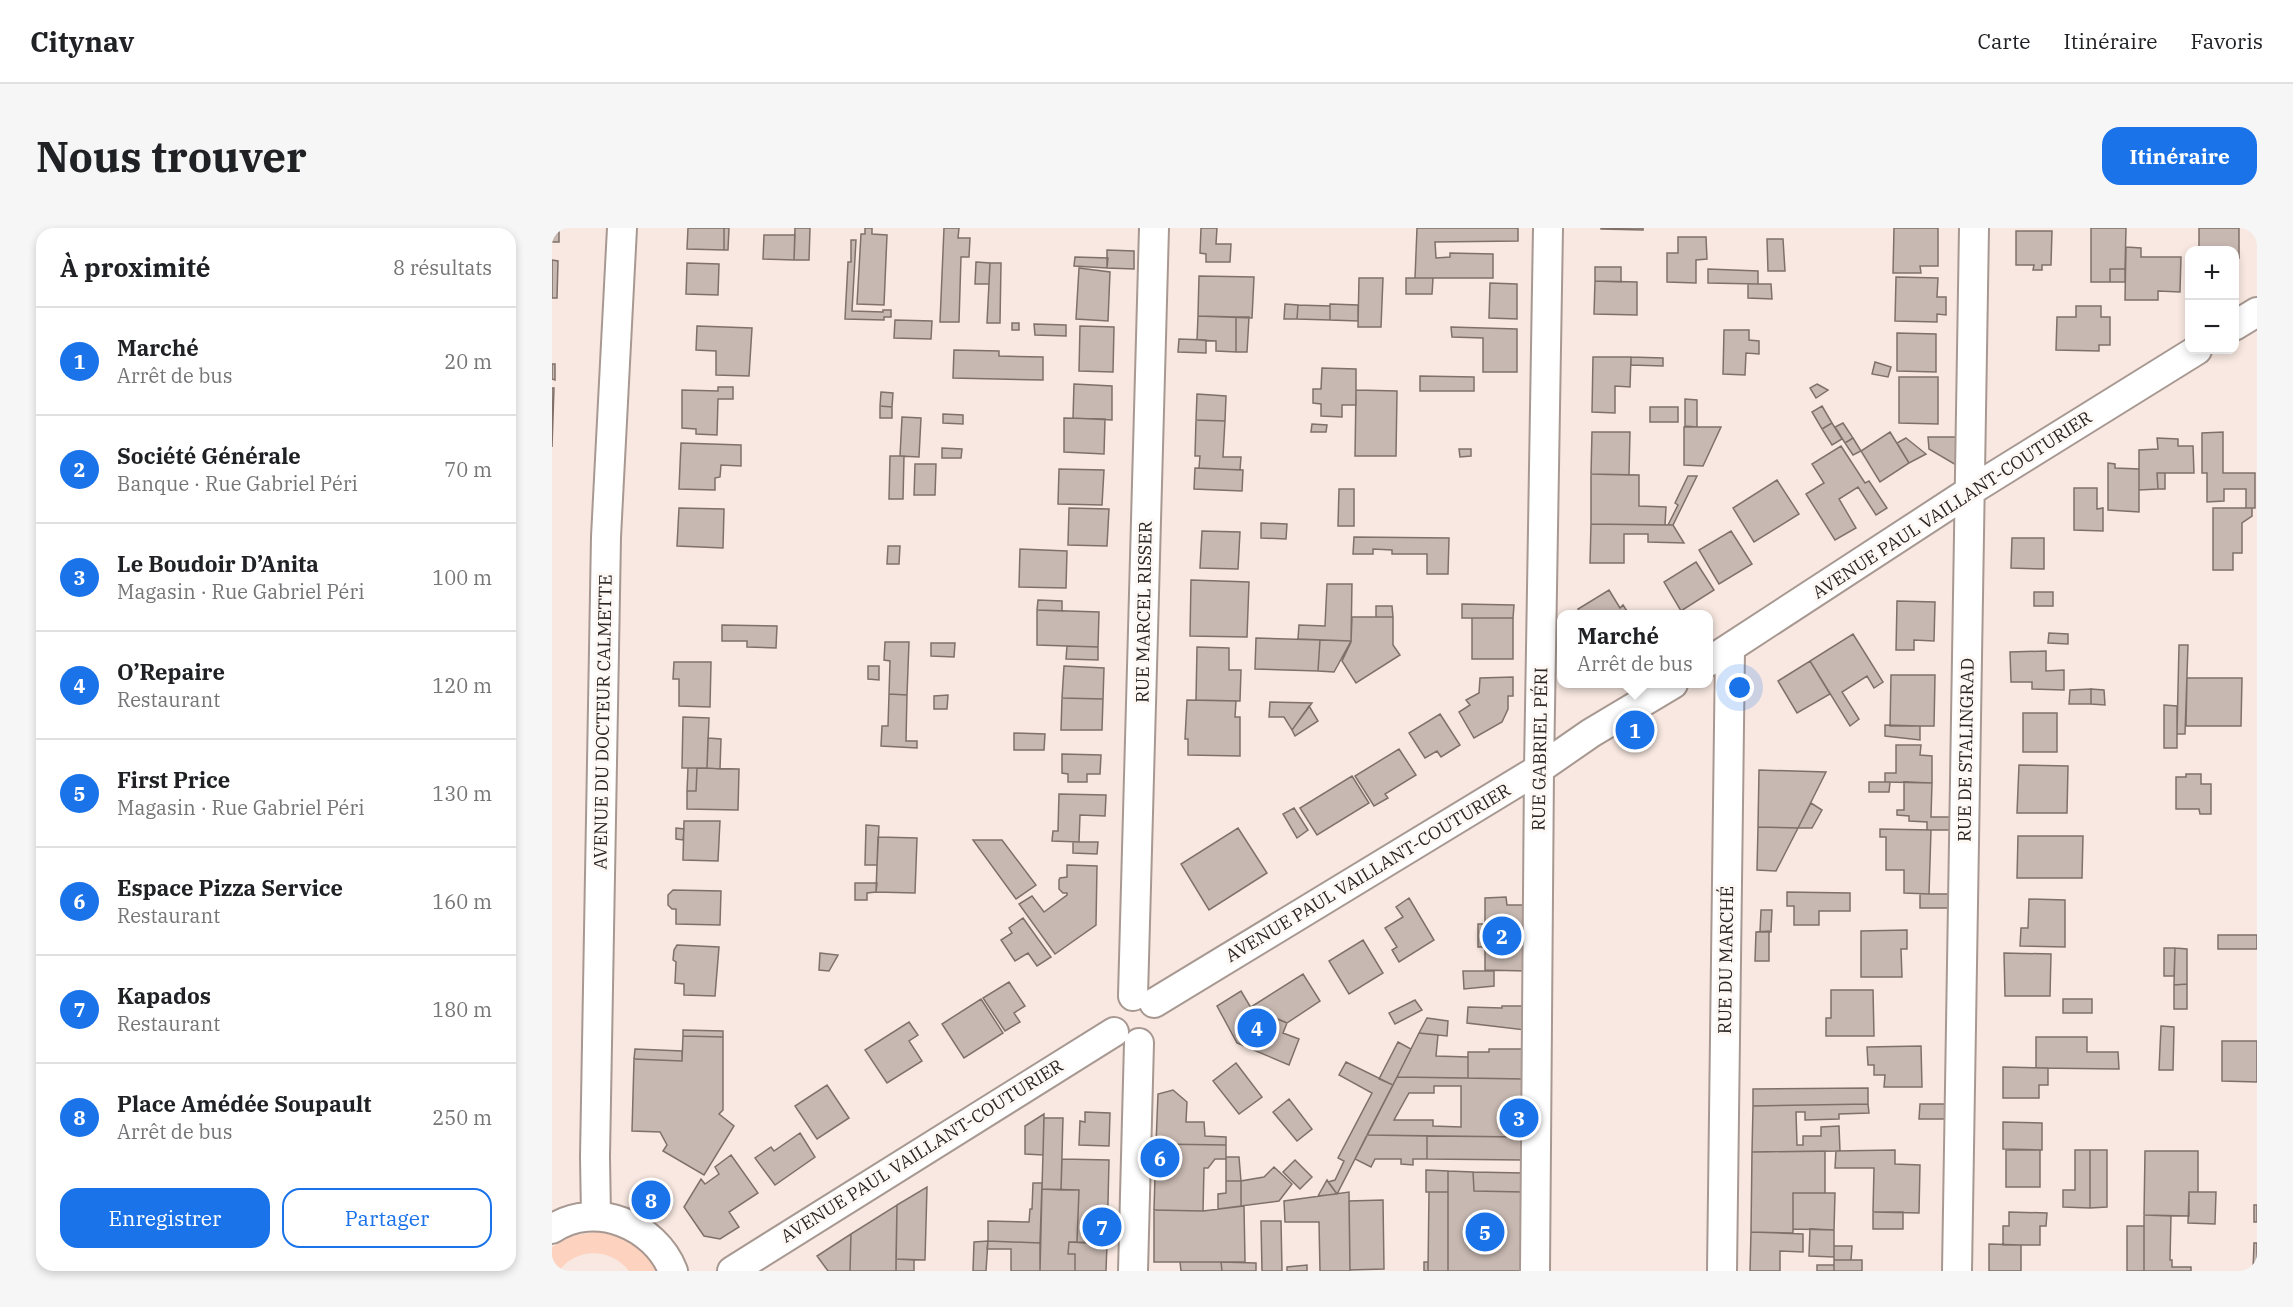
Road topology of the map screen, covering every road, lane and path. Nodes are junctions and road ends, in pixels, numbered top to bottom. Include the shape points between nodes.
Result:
1 (622, 228) edge
2 (1154, 228) edge
3 (1548, 228) edge
4 (1974, 228) edge
5 (2257, 312) edge
6 (2239, 323) edge
7 (2191, 354) edge
8 (1970, 491) junction
9 (1719, 655) edge
10 (1666, 688) edge
11 (1539, 769) junction
12 (1144, 999) junction
13 (1126, 1037) junction
14 (596, 1216) junction
15 (552, 1229) edge
16 (673, 1271) edge
17 (732, 1271) edge
18 (1133, 1271) edge
19 (1535, 1271) edge
20 (1722, 1271) edge
21 (1957, 1271) edge

1 - 14 street, AVENUE DU DOCTEUR CALMETTE via 606,537
2 - 12 street, RUE MARCEL RISSER
3 - 11 street, RUE GABRIEL PÉRI
4 - 8 street, RUE DE STALINGRAD
5 - 6 street
7 - 8 street, AVENUE PAUL VAILLANT-COUTURIER
8 - 9 street, AVENUE PAUL VAILLANT-COUTURIER
8 - 21 street, RUE DE STALINGRAD
9 - 20 street, RUE DU MARCHÉ
10 - 11 street, AVENUE PAUL VAILLANT-COUTURIER
11 - 12 street, AVENUE PAUL VAILLANT-COUTURIER
11 - 19 street, RUE GABRIEL PÉRI
12 - 13 street via 1120,1011
13 - 17 street, AVENUE PAUL VAILLANT-COUTURIER
13 - 18 street
14 - 15 street via 576,1218
14 - 16 street via 620,1220 638,1229 656,1242

